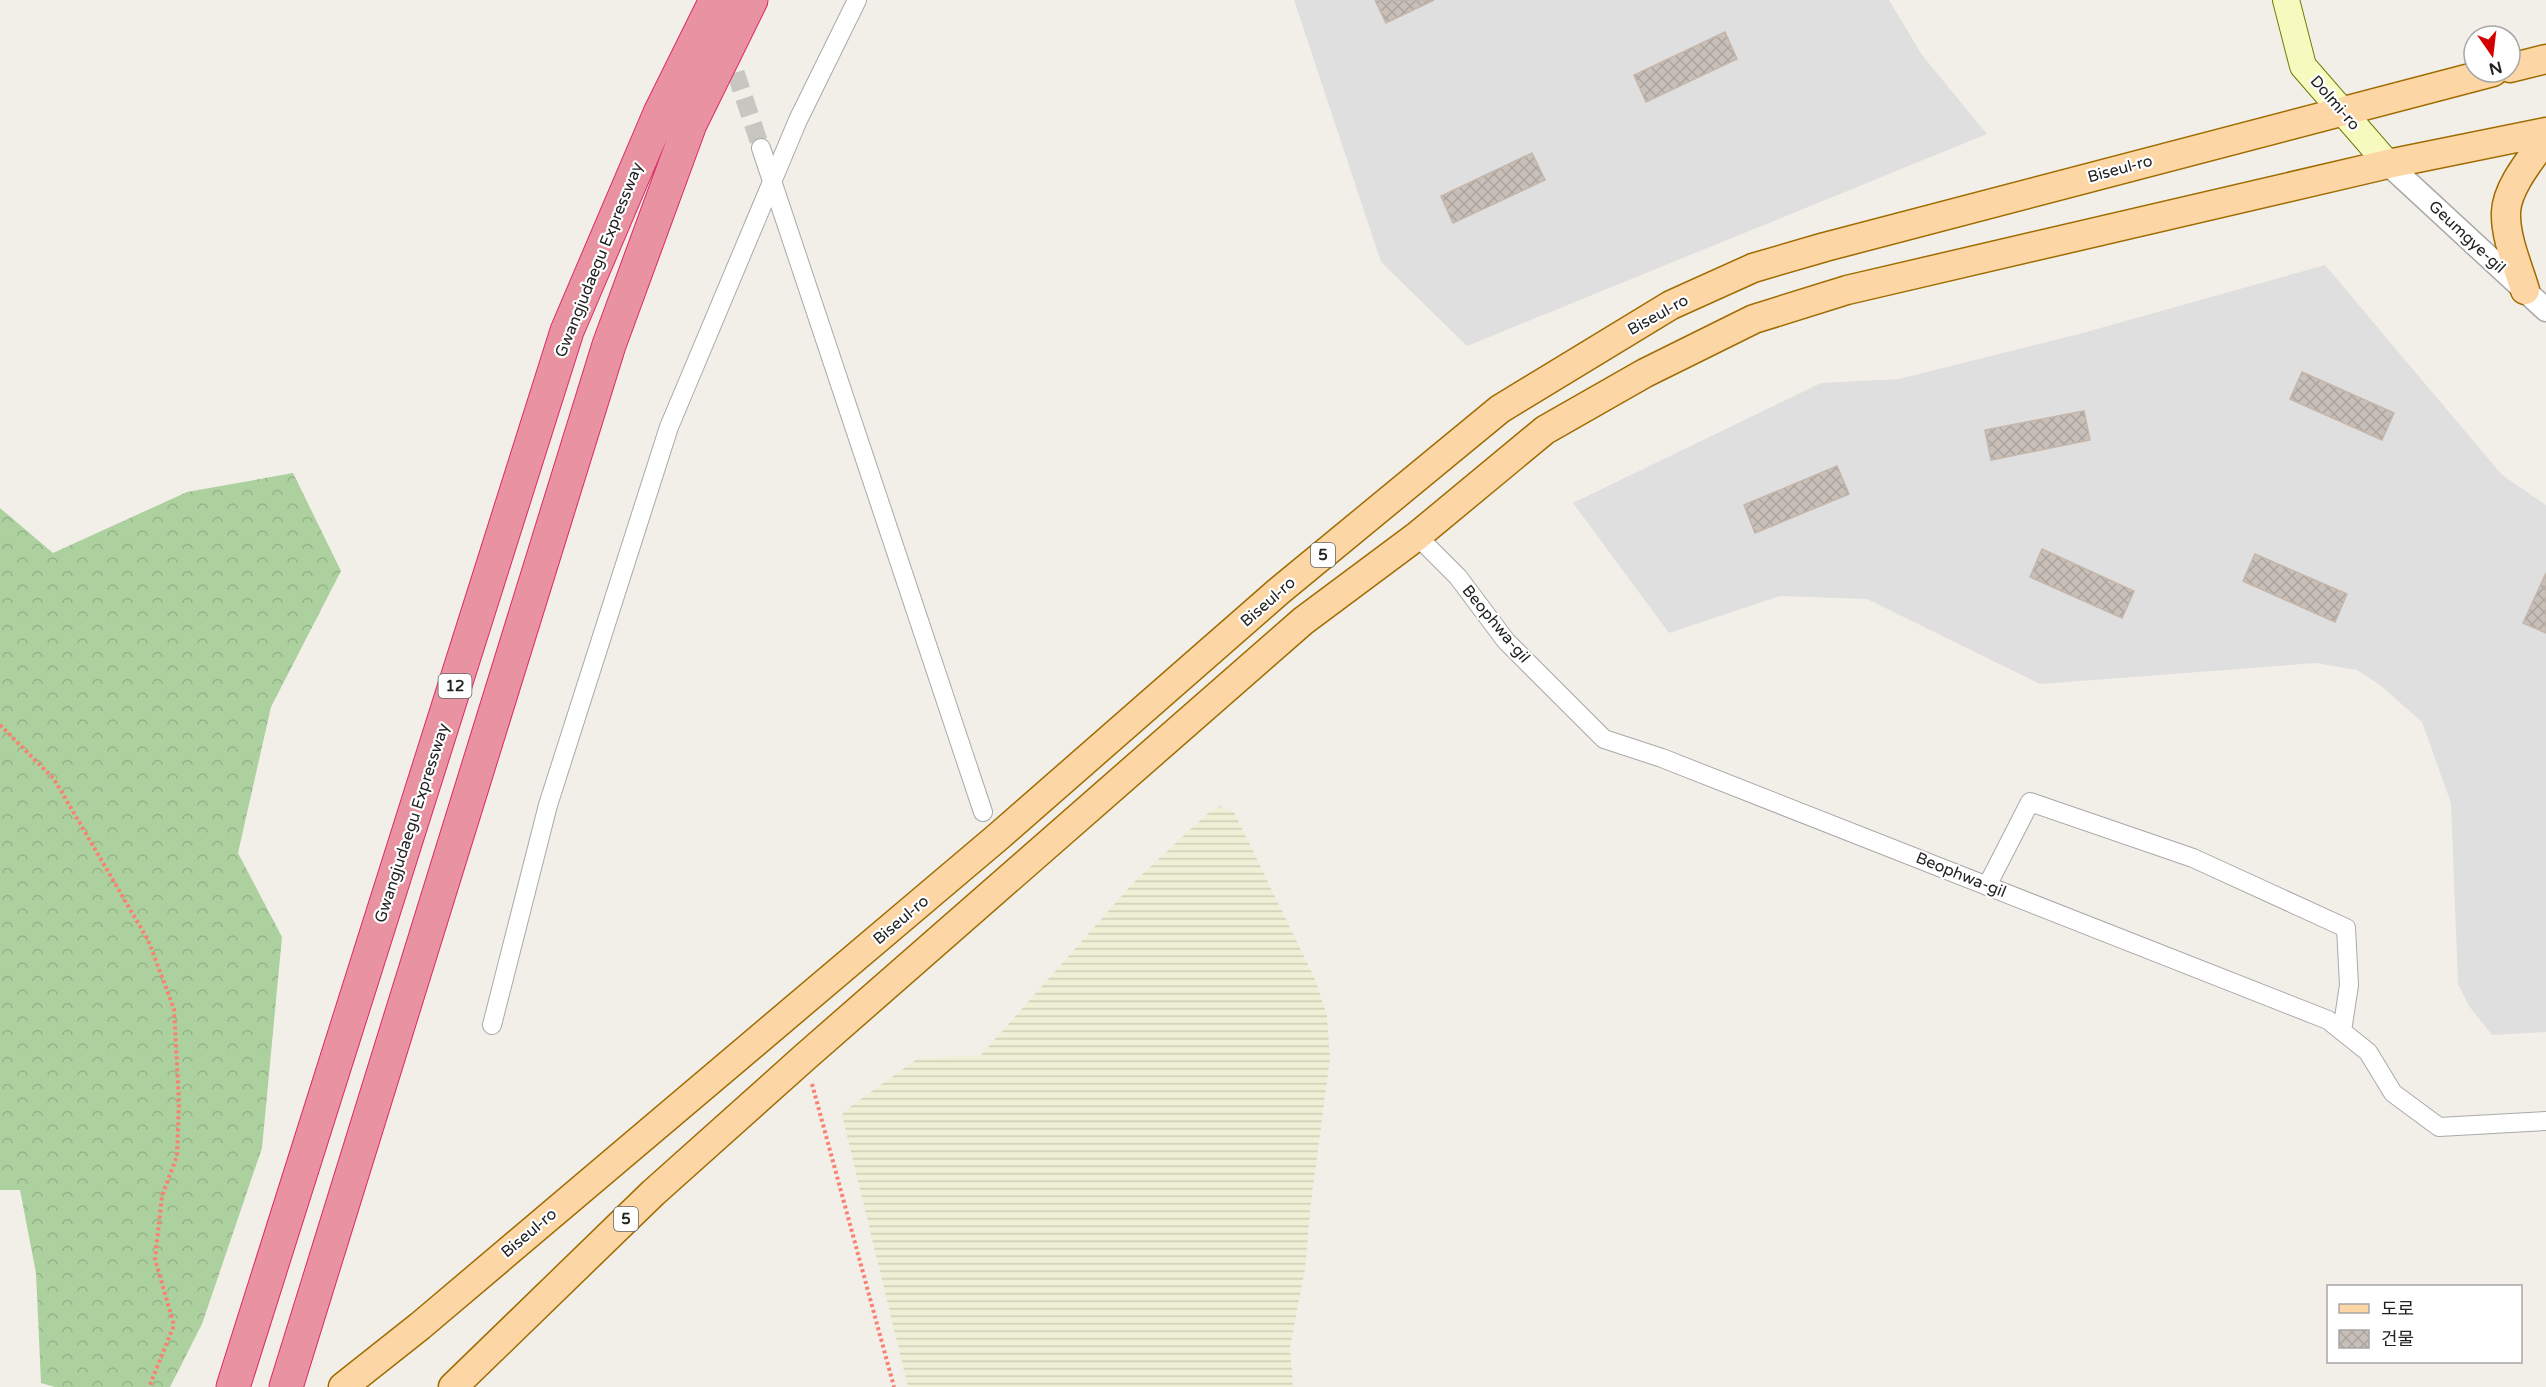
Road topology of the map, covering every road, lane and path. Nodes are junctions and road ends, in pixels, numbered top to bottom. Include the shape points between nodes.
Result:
1 (716, 0) edge
2 (751, 0) edge
3 (857, 0) edge
4 (2286, 0) edge
5 (2546, 59) edge
6 (2522, 65) edge
7 (2462, 80) edge
8 (2342, 110) junction
9 (2546, 132) edge
10 (2546, 138) edge
11 (761, 148) tunnel mouth
12 (2388, 164) junction
13 (774, 180) junction
14 (2525, 290) junction
15 (2546, 309) edge
16 (1417, 536) junction
17 (0, 725) edge
18 (983, 812) dead end
19 (1987, 885) junction
20 (492, 1025) dead end
21 (2342, 1031) junction
22 (805, 1057) junction
23 (2546, 1121) edge
24 (149, 1387) edge
25 (233, 1387) edge
26 (286, 1387) edge
27 (344, 1387) edge
28 (453, 1387) edge
29 (894, 1387) edge

1 - 25 highway, Gwangjudaegu Expressway / 12 via 660,114 567,331
2 - 26 highway via 690,124 609,345
3 - 13 street via 798,120
4 - 8 main road, Dolmi-ro via 2303,66
5 - 6 main road
7 - 8 main road, Biseul-ro / 5
8 - 12 main road, Dolmi-ro
8 - 27 main road, Biseul-ro / 5 via 1753,268 1671,305 1500,409 1279,591 990,844
9 - 12 main road, 5
10 - 14 main road via 2519,175 2506,211 2510,242
11 - 13 street
12 - 14 street, Geumgye-gil
12 - 16 main road, 5 via 1847,290 1754,319 1645,373 1545,430
13 - 18 street
13 - 20 street via 669,427 548,805
14 - 15 street, Geumgye-gil
16 - 19 street, Beophwa-gil via 1458,578 1506,641 1604,739
16 - 22 main road, 5 via 1303,621
17 - 24 path via 54,779 148,940 174,1009 179,1102 177,1156 162,1196 155,1259 174,1325
19 - 21 street, Beophwa-gil via 2328,1020
19 - 21 street via 2030,802 2193,858 2346,928 2349,985
21 - 23 street, Beophwa-gil via 2368,1052 2393,1093 2439,1127
22 - 28 main road, 5 via 653,1193
22 - 29 path

